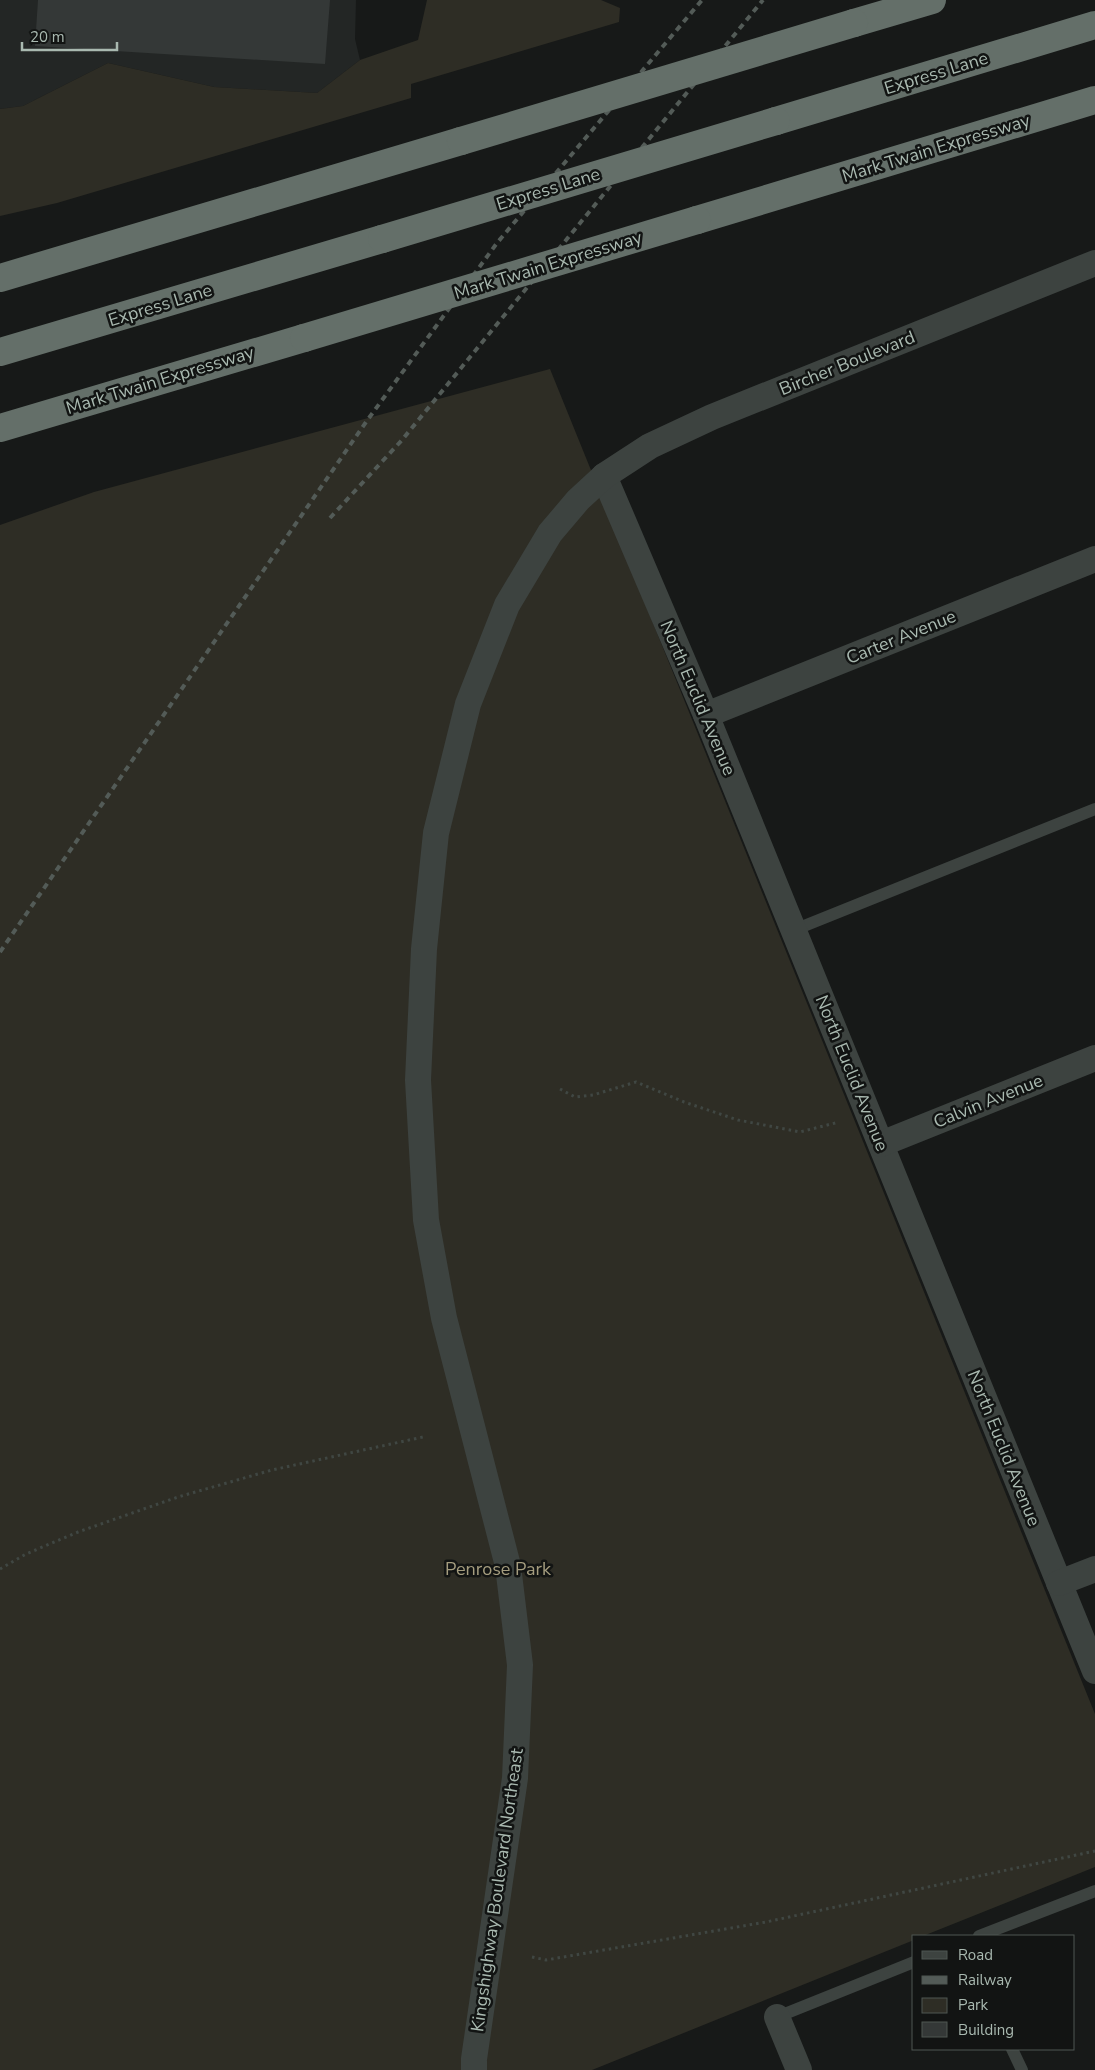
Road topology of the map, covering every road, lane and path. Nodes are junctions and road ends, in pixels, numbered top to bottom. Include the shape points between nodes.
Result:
1 (932, 0) edge
2 (1095, 25) edge
3 (1095, 100) edge
4 (73, 256) junction
5 (0, 262) edge
6 (1095, 263) edge
7 (0, 278) edge
8 (0, 352) edge
9 (75, 406) junction
10 (0, 428) edge
11 (0, 441) edge
12 (604, 476) junction
13 (1095, 559) edge
14 (706, 715) junction
15 (1095, 809) edge
16 (794, 930) junction
17 (1093, 1064) edge
18 (560, 1089) dead end
19 (839, 1122) dead end
20 (881, 1144) junction
21 (423, 1437) dead end
22 (0, 1569) edge
23 (1095, 1569) edge
24 (1059, 1583) junction
25 (1095, 1671) edge
26 (1095, 1851) edge
27 (1095, 1891) edge
28 (982, 1935) edge
29 (532, 1957) dead end
30 (912, 1963) edge
31 (777, 2016) joint
32 (1012, 2050) edge
33 (474, 2070) edge
34 (798, 2070) edge
35 (1022, 2070) edge

1 - 4 highway, bridge
2 - 8 highway, Express Lane, bridge
3 - 9 highway, Mark Twain Expressway, bridge
4 - 5 highway
4 - 7 highway
6 - 12 street, Bircher Boulevard via 712,417 650,446
9 - 10 highway, Mark Twain Expressway
9 - 11 highway
12 - 14 street, North Euclid Avenue
12 - 33 street, Kingshighway Boulevard Northeast via 550,533 507,605 468,704 436,833 424,949 418,1080 426,1220 444,1318 508,1566 520,1666 515,1778
13 - 14 street, Carter Avenue
14 - 16 street, North Euclid Avenue
15 - 16 lane
16 - 20 street, North Euclid Avenue
17 - 20 street, Calvin Avenue
18 - 19 path via 575,1097 593,1096 636,1082 738,1120 800,1132
20 - 24 street, North Euclid Avenue
21 - 22 path via 272,1470 178,1497 78,1532
23 - 24 street
24 - 25 street, North Euclid Avenue
26 - 29 path via 766,1922 546,1960
27 - 28 lane
30 - 31 lane
31 - 34 street
32 - 35 lane

